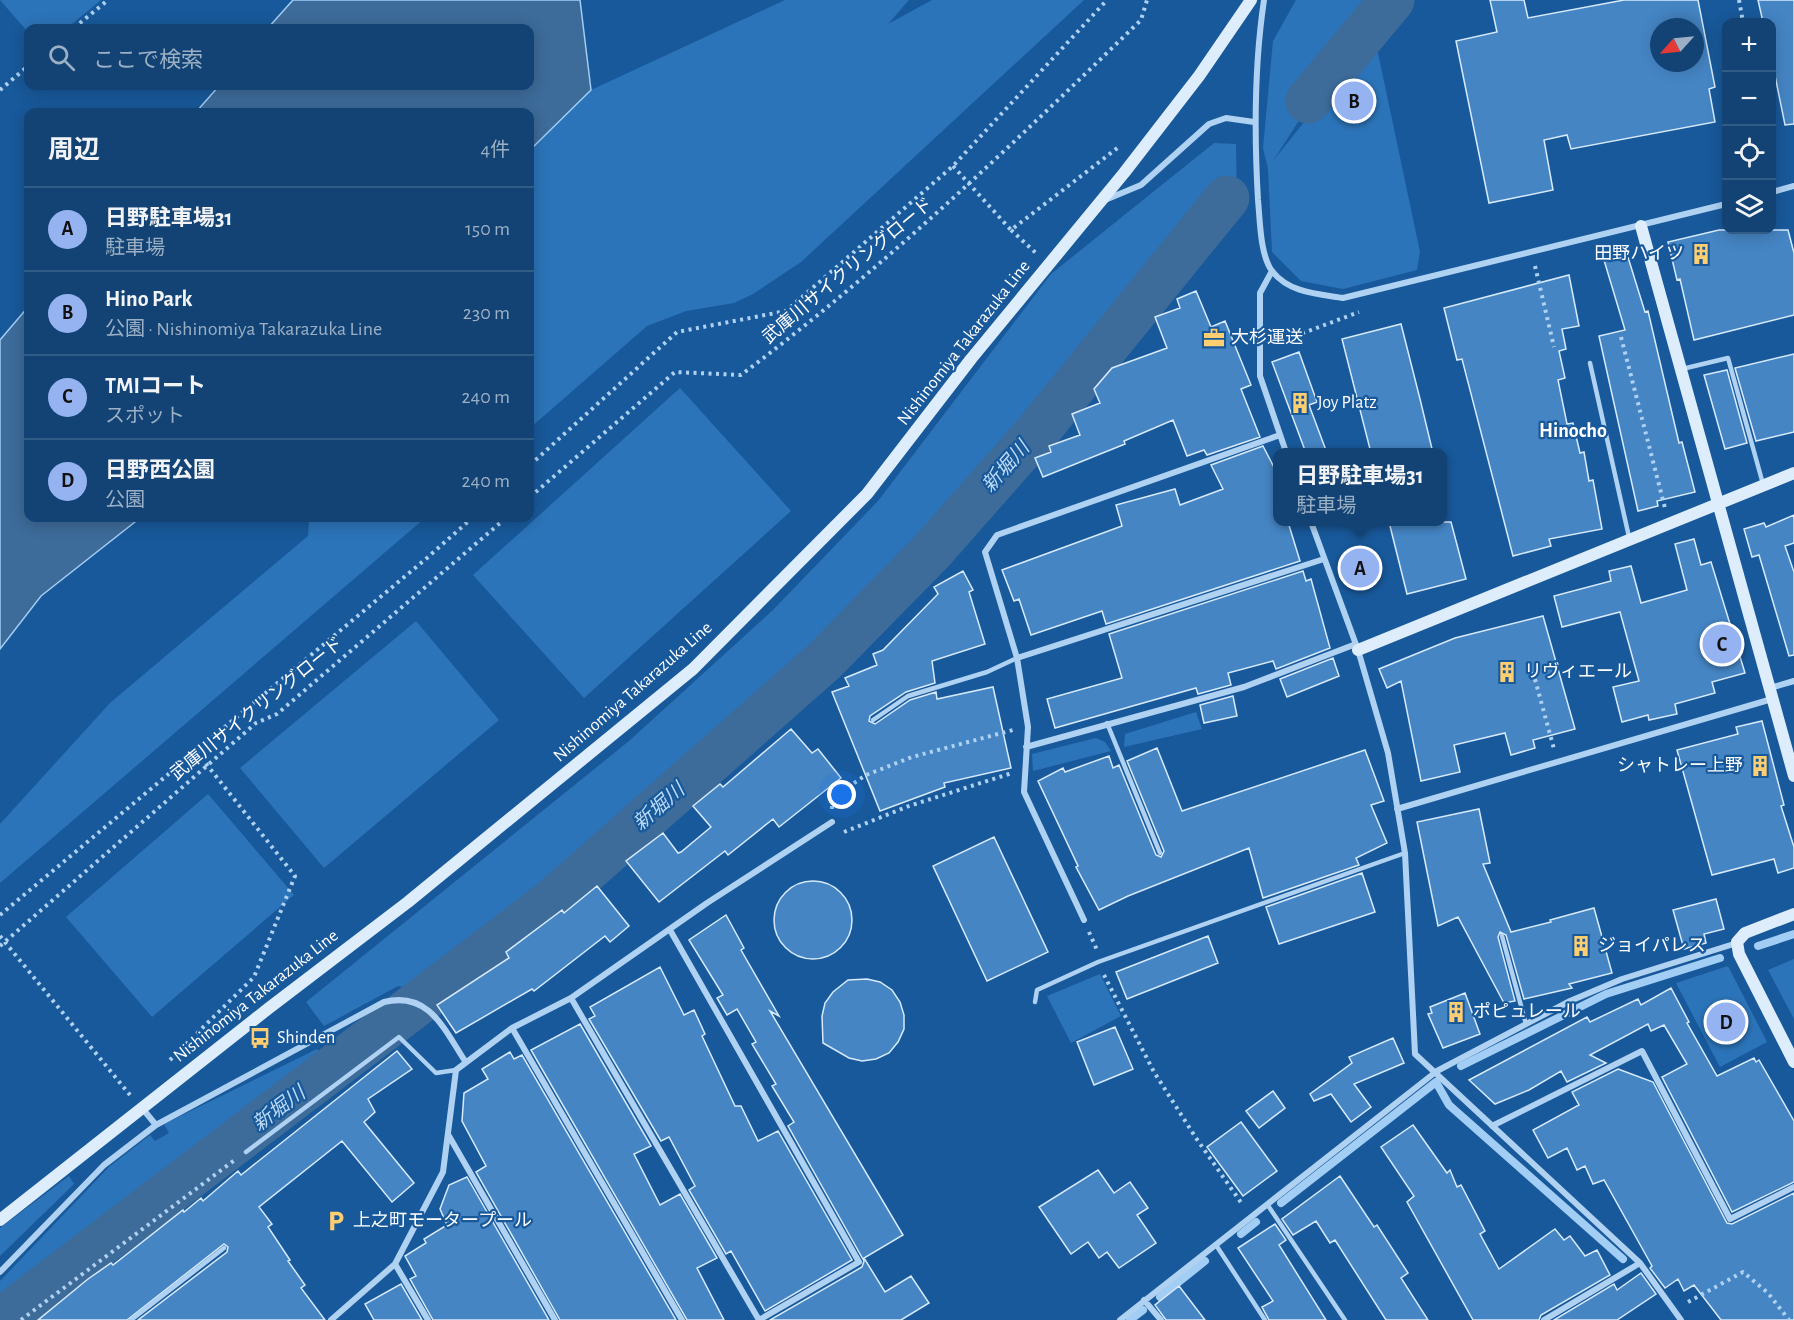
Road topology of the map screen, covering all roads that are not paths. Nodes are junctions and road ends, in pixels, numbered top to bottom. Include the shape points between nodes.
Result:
1 (1251, 0) edge
2 (1264, 0) edge
3 (1254, 122) junction
4 (1794, 186) edge
5 (1776, 191) edge
6 (1101, 201) junction
7 (1722, 205) edge
8 (1641, 226) junction
9 (1272, 271) junction
10 (1590, 363) dead end
11 (1679, 370) junction
12 (1280, 435) junction
13 (1284, 448) edge
14 (1794, 473) edge
15 (1763, 485) junction
16 (1717, 505) junction
17 (1312, 526) edge
18 (1630, 540) junction
19 (1324, 559) junction
20 (1357, 647) junction
21 (1017, 658) junction
22 (1794, 681) edge
23 (1771, 694) junction
24 (873, 720) dead end
25 (1107, 723) junction
26 (1026, 747) junction
27 (1794, 776) edge
28 (1397, 809) junction
29 (832, 822) road end
30 (1160, 853) dead end
31 (1405, 853) junction
32 (1794, 914) edge
33 (1083, 920) road end
34 (670, 930) junction
35 (1502, 936) dead end
36 (1737, 942) junction
37 (572, 998) junction
38 (1035, 1002) dead end
39 (1526, 1024) junction
40 (512, 1028) junction
41 (465, 1061) junction
42 (1794, 1062) edge
43 (456, 1070) junction
44 (1437, 1071) junction
45 (142, 1107) junction
46 (156, 1125) junction
47 (1492, 1126) junction
48 (449, 1136) junction
49 (246, 1152) road end
50 (1794, 1187) edge
51 (1267, 1204) junction
52 (0, 1220) edge
53 (1216, 1245) junction
54 (224, 1248) dead end
55 (1640, 1263) junction
56 (395, 1264) junction
57 (0, 1272) edge
58 (1144, 1300) junction
59 (131, 1320) edge
60 (331, 1320) edge
61 (428, 1320) edge
62 (555, 1320) edge
63 (682, 1320) edge
64 (759, 1320) edge
65 (1120, 1320) edge
66 (1161, 1320) edge
67 (1265, 1320) edge
68 (1345, 1320) edge
69 (1544, 1320) edge
70 (1681, 1320) edge

1 - 6 main road, Nishinomiya Takarazuka Line
2 - 3 street
3 - 6 street via 1226,118 1209,124 1141,185
3 - 9 street via 1261,239
4 - 5 street
6 - 45 main road, Nishinomiya Takarazuka Line via 867,494 693,669 408,902
7 - 8 street
8 - 9 street via 1343,298 1299,291
8 - 11 main road
9 - 12 street via 1260,293 1258,349 1260,376
10 - 18 lane
11 - 15 lane via 1728,358
11 - 16 main road
12 - 13 street
12 - 21 street via 997,534 985,552
14 - 15 main road
15 - 16 main road
16 - 18 main road
16 - 23 main road
17 - 19 street
18 - 20 main road
19 - 20 street
19 - 21 street
20 - 25 street via 1244,687
20 - 28 street via 1388,753
21 - 24 lane via 987,672 908,696
21 - 26 street via 1028,727
22 - 23 street
23 - 27 main road
23 - 28 street
25 - 26 street
25 - 30 lane
26 - 33 street via 1024,792
28 - 31 street
29 - 34 street
31 - 38 lane via 1100,962 1037,990
31 - 44 street via 1415,1054
32 - 36 main road via 1744,933
34 - 37 street
34 - 64 street via 859,1262
35 - 39 lane
36 - 39 street via 1622,980
36 - 42 main road via 1739,954
37 - 40 street
37 - 64 street
39 - 44 street
40 - 41 street
40 - 63 street
41 - 43 street
41 - 46 street via 434,1013 400,998 384,1002
43 - 48 street
43 - 49 lane via 436,1073 399,1037
44 - 47 street
44 - 51 street
45 - 46 street
45 - 52 main road, Nishinomiya Takarazuka Line
46 - 57 street via 104,1165
47 - 50 street via 1642,1051 1730,1219
47 - 55 street
48 - 56 street via 443,1172
48 - 62 street
51 - 53 street
51 - 68 lane
53 - 58 street
53 - 67 lane
54 - 59 lane
55 - 69 street
55 - 70 street
56 - 60 street
56 - 61 street
58 - 65 street
58 - 66 street

